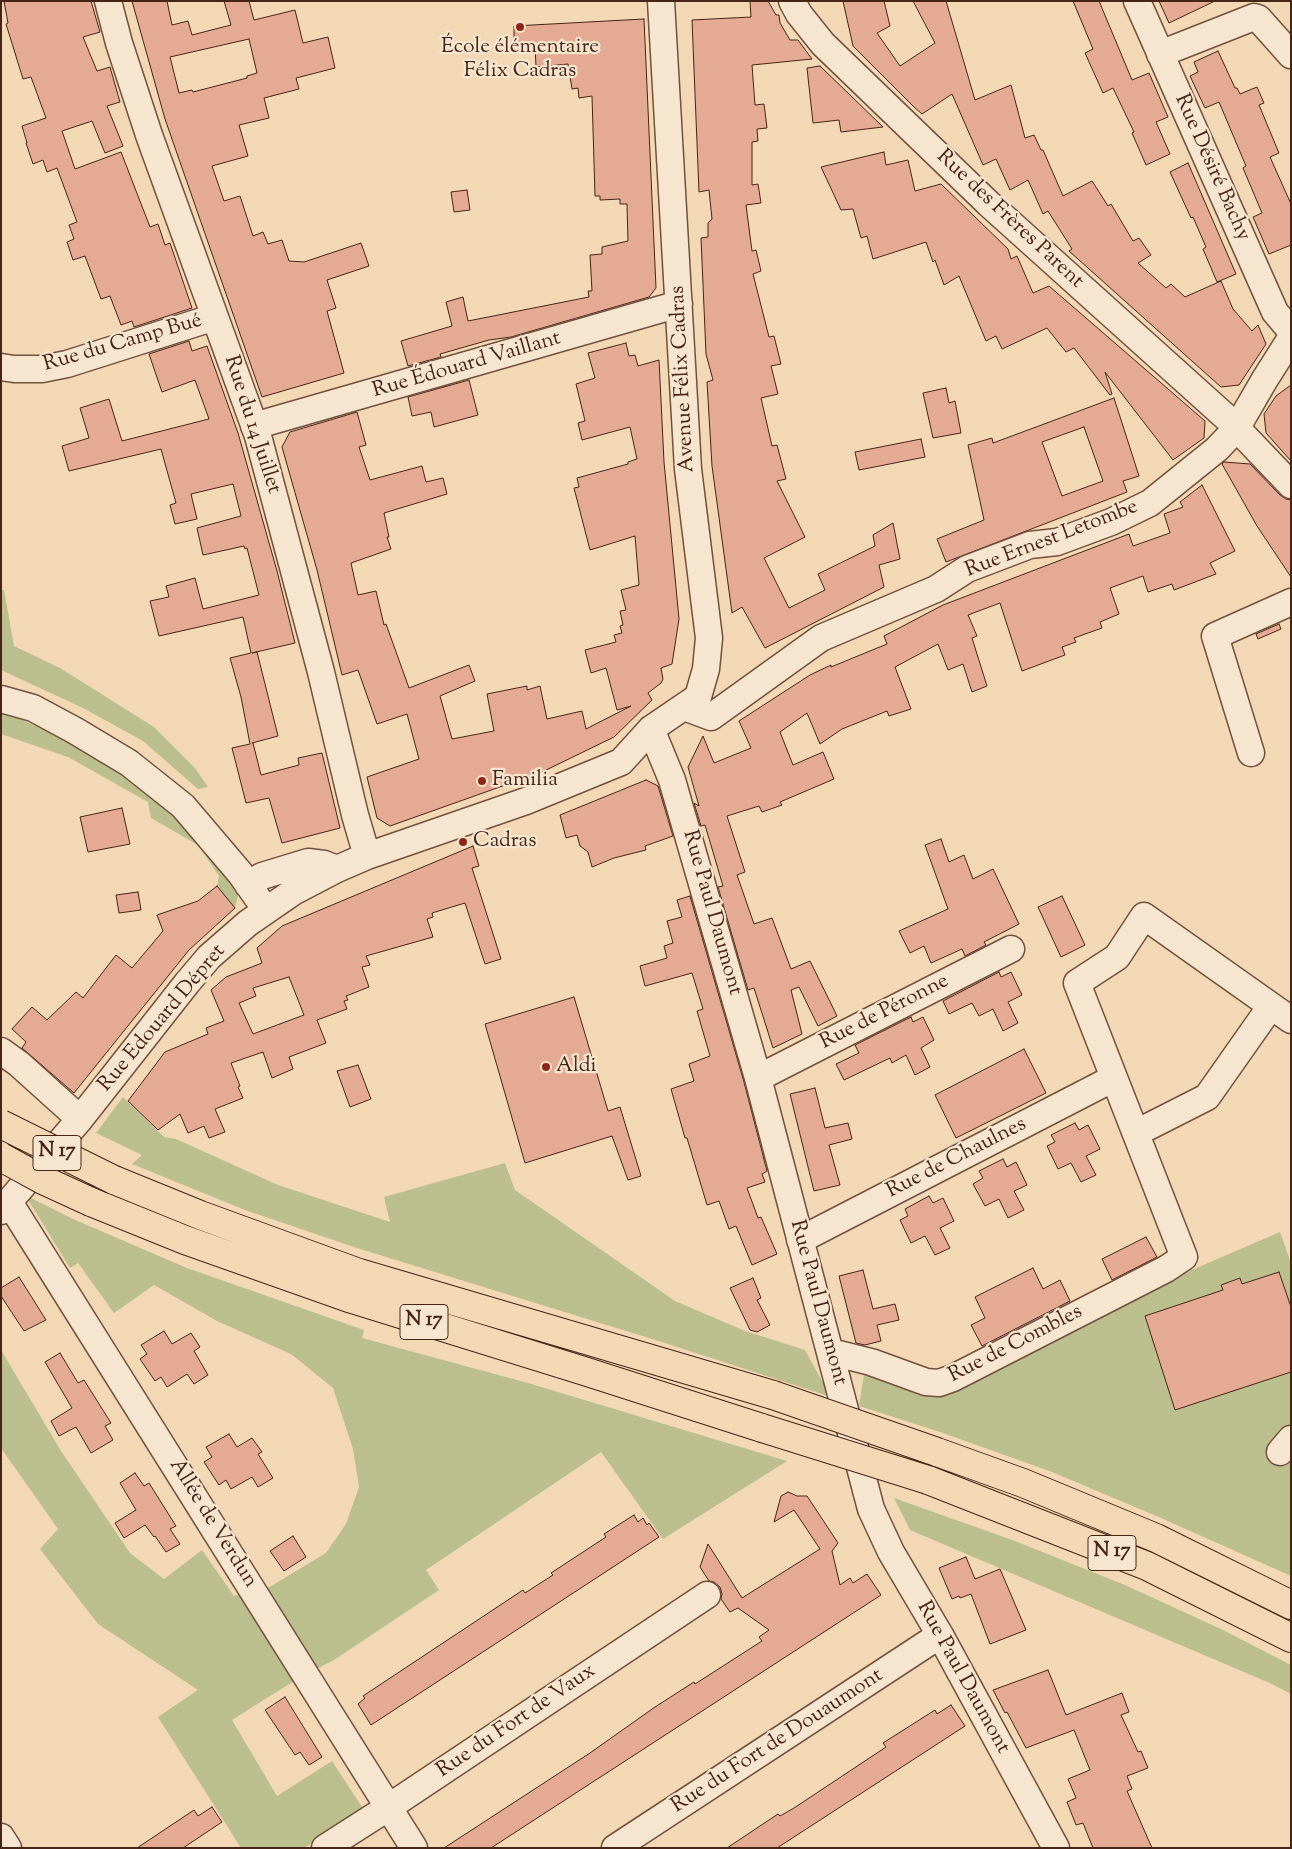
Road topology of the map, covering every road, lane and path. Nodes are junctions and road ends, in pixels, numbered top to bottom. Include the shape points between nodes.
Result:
1 (108, 1) edge
2 (661, 1) edge
3 (792, 1) edge
4 (1137, 1) edge
5 (1160, 54) junction
6 (1291, 55) edge
7 (679, 304) junction
8 (216, 317) junction
9 (1291, 331) edge
10 (1291, 338) edge
11 (1, 367) edge
12 (254, 426) junction
13 (1236, 430) junction
14 (1291, 485) edge
15 (1291, 602) edge
16 (1, 699) edge
17 (684, 707) junction
18 (651, 729) junction
19 (1251, 753) dead end
20 (367, 856) junction
21 (337, 869) junction
22 (248, 885) junction
23 (266, 910) junction
24 (1011, 949) dead end
25 (1281, 1013) edge
26 (1, 1051) edge
27 (758, 1078) junction
28 (1114, 1078) junction
29 (80, 1119) junction
30 (1, 1124) edge
31 (1136, 1133) junction
32 (1, 1157) edge
33 (5, 1206) edge
34 (800, 1240) junction
35 (831, 1352) junction
36 (707, 1596) dead end
37 (1291, 1605) edge
38 (940, 1635) junction
39 (1291, 1638) edge
40 (389, 1808) junction
41 (1, 1837) edge
42 (8, 1848) edge
43 (326, 1848) edge
44 (414, 1848) edge
45 (615, 1848) edge
46 (1056, 1848) edge

1 - 8 street, Rue du 14 Juillet via 149,135
2 - 7 street, Avenue Félix Cadras
3 - 13 street, Rue des Frères Parent via 830,51 990,204
4 - 5 street, Rue Désiré Bachy
5 - 6 street via 1254,17
5 - 9 street, Rue Désiré Bachy via 1275,312
7 - 12 street, Rue Édouard Vaillant
7 - 17 street, Avenue Félix Cadras via 688,469 709,638 706,669 698,697
8 - 11 street, Rue du Camp Bué via 67,364 42,369
8 - 12 street, Rue du 14 Juillet
10 - 13 street, Rue Ernest Letombe
12 - 20 street, Rue du 14 Juillet
13 - 14 street, Rue des Frères Parent
13 - 17 street, Rue Ernest Letombe via 1150,503 1111,522 1056,542 1030,545 967,570 936,589 821,638 711,716
15 - 19 street via 1215,636
16 - 22 street via 33,708 129,762 183,806
17 - 18 street, Avenue Félix Cadras
18 - 20 street, Rue Edouard Dépret via 621,762 526,802
18 - 27 street, Rue Paul Daumont via 672,780
20 - 21 street, Rue Edouard Dépret
21 - 22 street via 308,862 262,876
21 - 23 street, Rue Edouard Dépret
22 - 23 street
23 - 29 street, Rue Edouard Dépret via 209,957
24 - 27 street, Rue de Péronne
25 - 28 street via 1144,916 1117,957 1077,983
25 - 31 street via 1207,1097
26 - 29 street
27 - 34 street, Rue Paul Daumont
28 - 31 street
28 - 34 street, Rue de Chaulnes
29 - 33 street, Rue Edouard Dépret
30 - 37 highway, N 17, bridge via 114,1180 359,1273 773,1395 1022,1483 1156,1538
31 - 35 street, Rue de Combles via 1184,1257 939,1383 926,1382 871,1362
32 - 39 highway, N 17, bridge via 90,1202 185,1240 352,1299 928,1480 1148,1566
33 - 40 street, Allée de Verdun
34 - 35 street, Rue Paul Daumont
35 - 38 street, Rue Paul Daumont via 871,1509 891,1552
36 - 40 street, Rue du Fort de Vaux
38 - 45 street, Rue du Fort de Douaumont
38 - 46 street, Rue Paul Daumont
40 - 43 street, Rue du Fort de Vaux
40 - 44 street, Allée de Verdun
41 - 42 street

